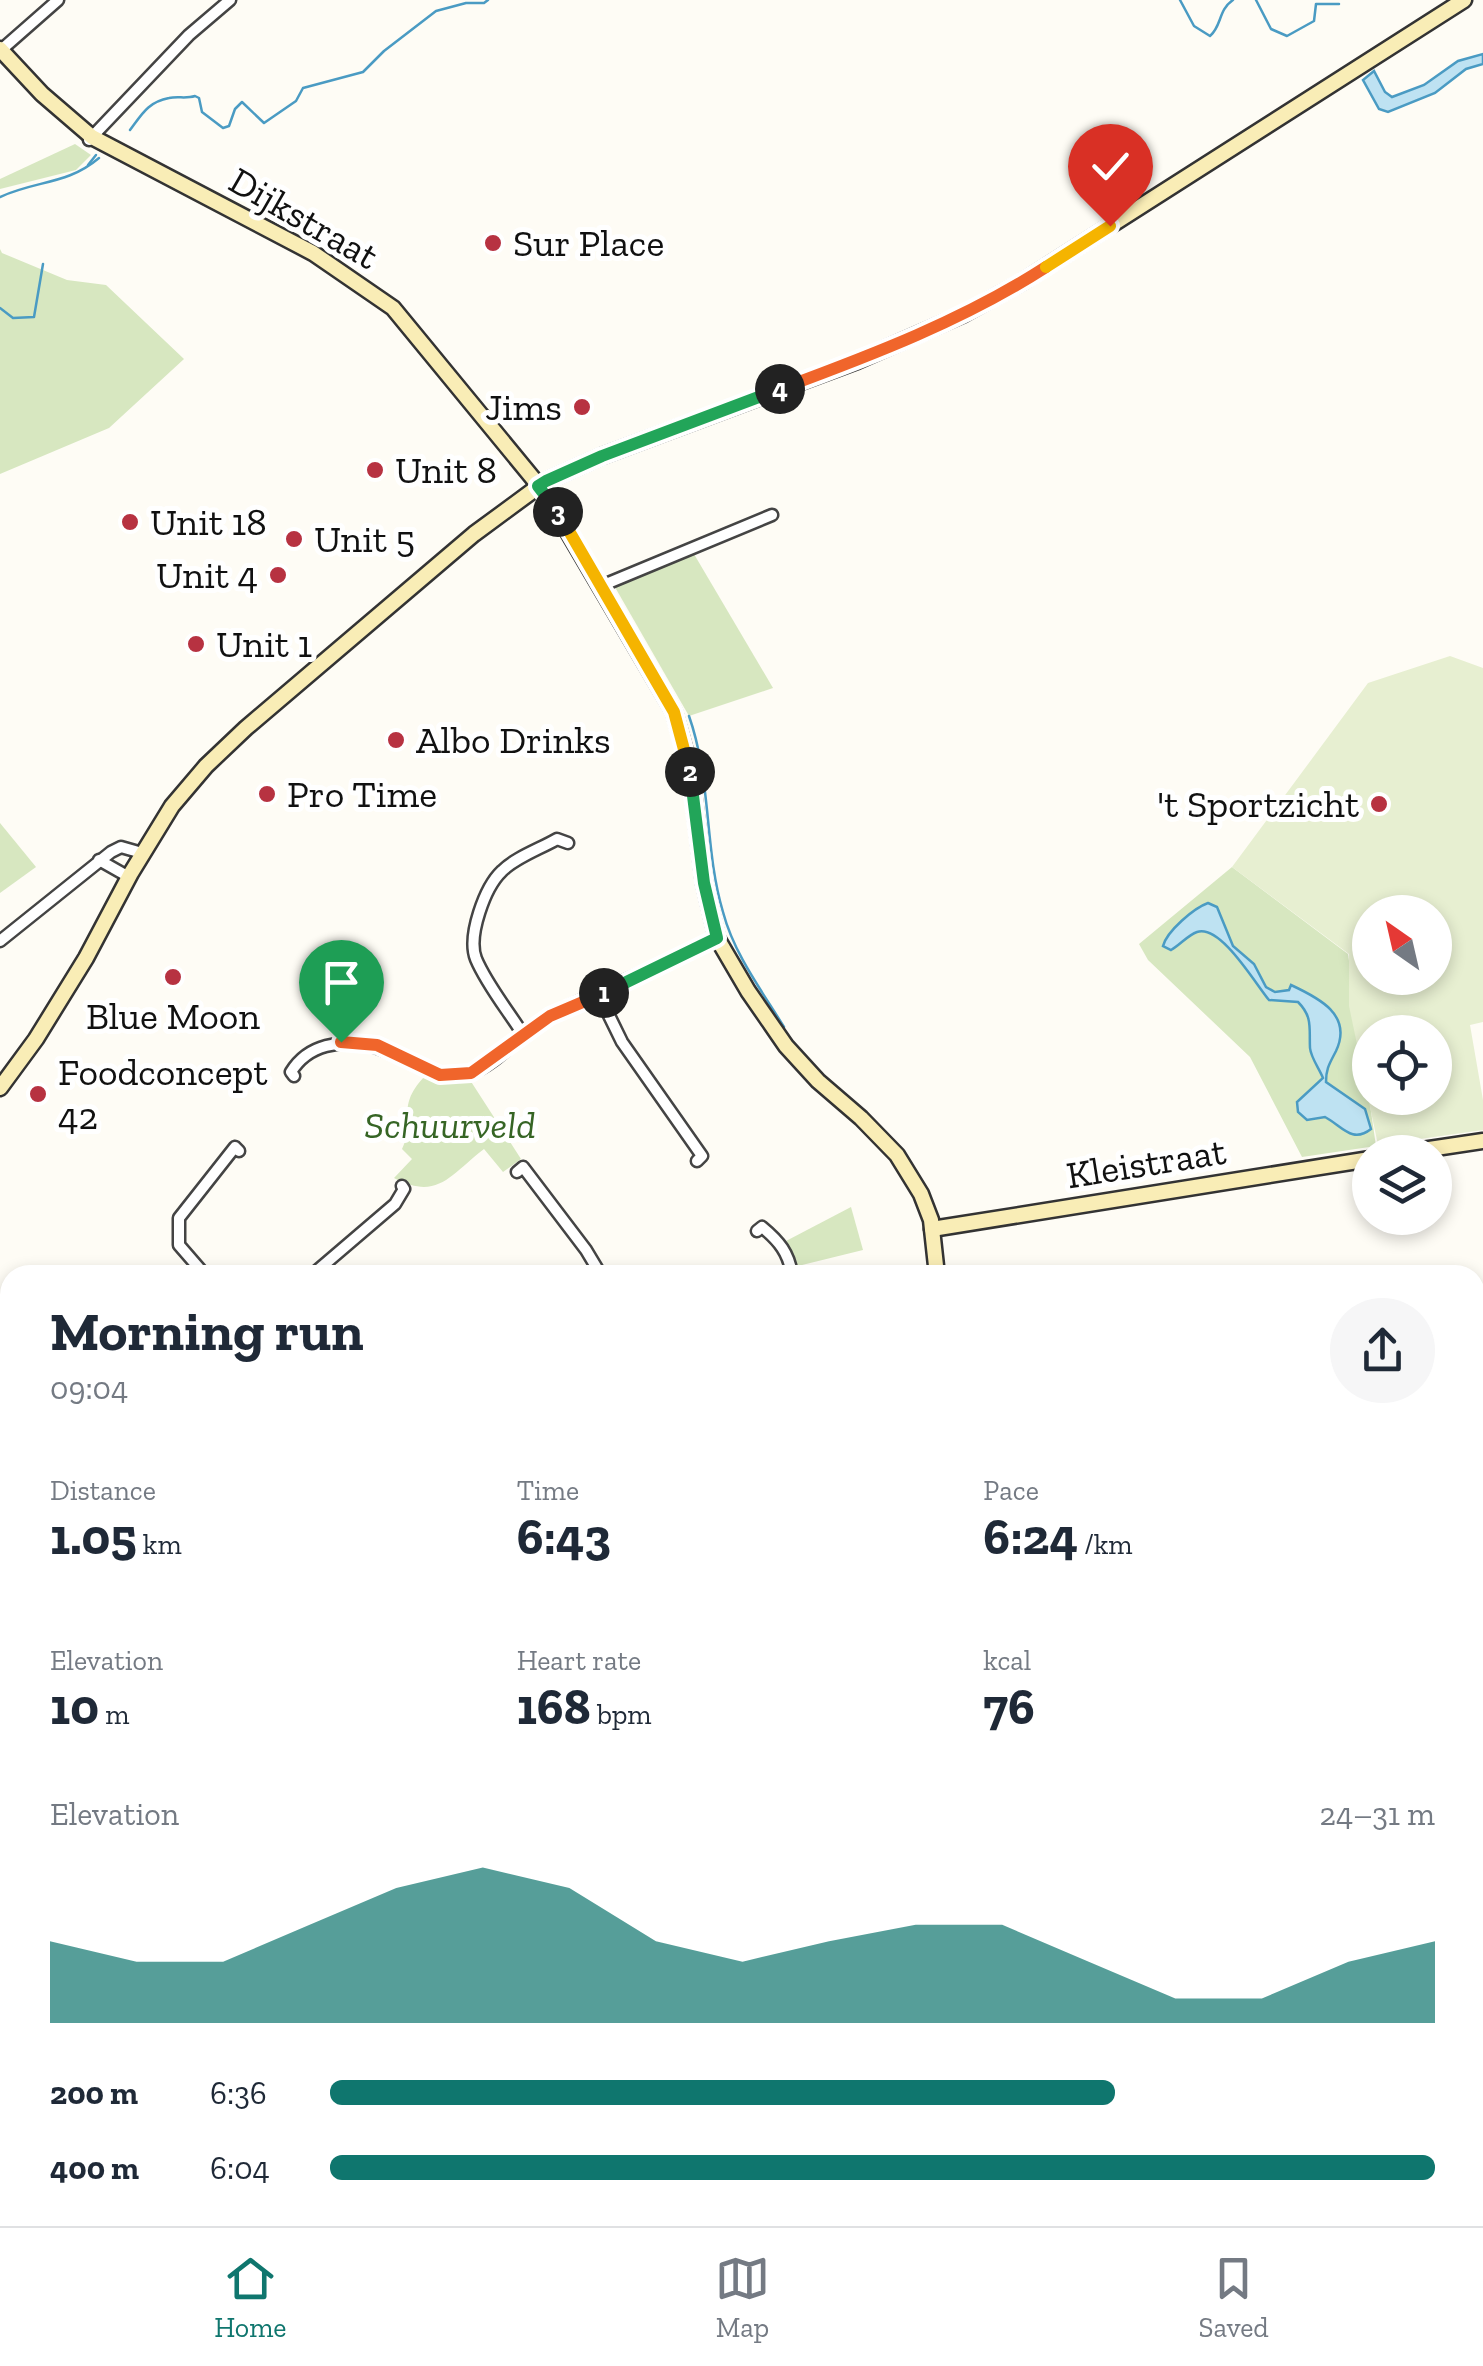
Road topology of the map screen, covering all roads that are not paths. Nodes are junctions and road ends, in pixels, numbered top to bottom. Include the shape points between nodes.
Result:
1 (58, 0) edge
2 (230, 0) edge
3 (1464, 0) edge
4 (0, 50) edge
5 (90, 140) junction
6 (538, 486) junction
7 (772, 515) dead end
8 (601, 586) junction
9 (568, 843) dead end
10 (142, 853) junction
11 (99, 860) junction
12 (129, 876) junction
13 (717, 938) junction
14 (0, 941) edge
15 (598, 995) junction
16 (522, 1033) junction
17 (294, 1076) dead end
18 (0, 1088) edge
19 (1483, 1141) edge
20 (1452, 1146) edge
21 (240, 1151) dead end
22 (697, 1161) dead end
23 (1352, 1162) edge
24 (517, 1172) dead end
25 (402, 1186) dead end
26 (932, 1228) junction
27 (758, 1231) dead end
28 (196, 1265) edge
29 (324, 1265) edge
30 (594, 1265) edge
31 (790, 1265) edge
32 (936, 1265) edge

1 - 4 street
2 - 5 street
3 - 6 street via 964,314
4 - 5 street, Dijkstraat
5 - 6 street, Dijkstraat via 313,253 393,308
6 - 8 street, Dijkstraat
6 - 10 street via 246,728 172,806
7 - 8 street
8 - 13 street, Dijkstraat via 674,712 690,769
9 - 16 street via 558,839 504,869 474,927 477,961
10 - 11 street via 122,847
10 - 12 street
11 - 12 street
11 - 14 street
12 - 18 street via 86,958
13 - 15 street
13 - 26 street, Dijkstraat via 786,1046 897,1155
15 - 16 street
15 - 22 street via 622,1042 702,1156
16 - 17 street via 471,1073 440,1075 361,1042 320,1048 299,1060 290,1072
19 - 20 street
21 - 28 street via 234,1147 179,1218 179,1245
23 - 26 street, Kleistraat
24 - 30 street via 523,1168
25 - 29 street via 395,1204
26 - 32 street, Dijkstraat
27 - 31 street via 762,1227 779,1242

